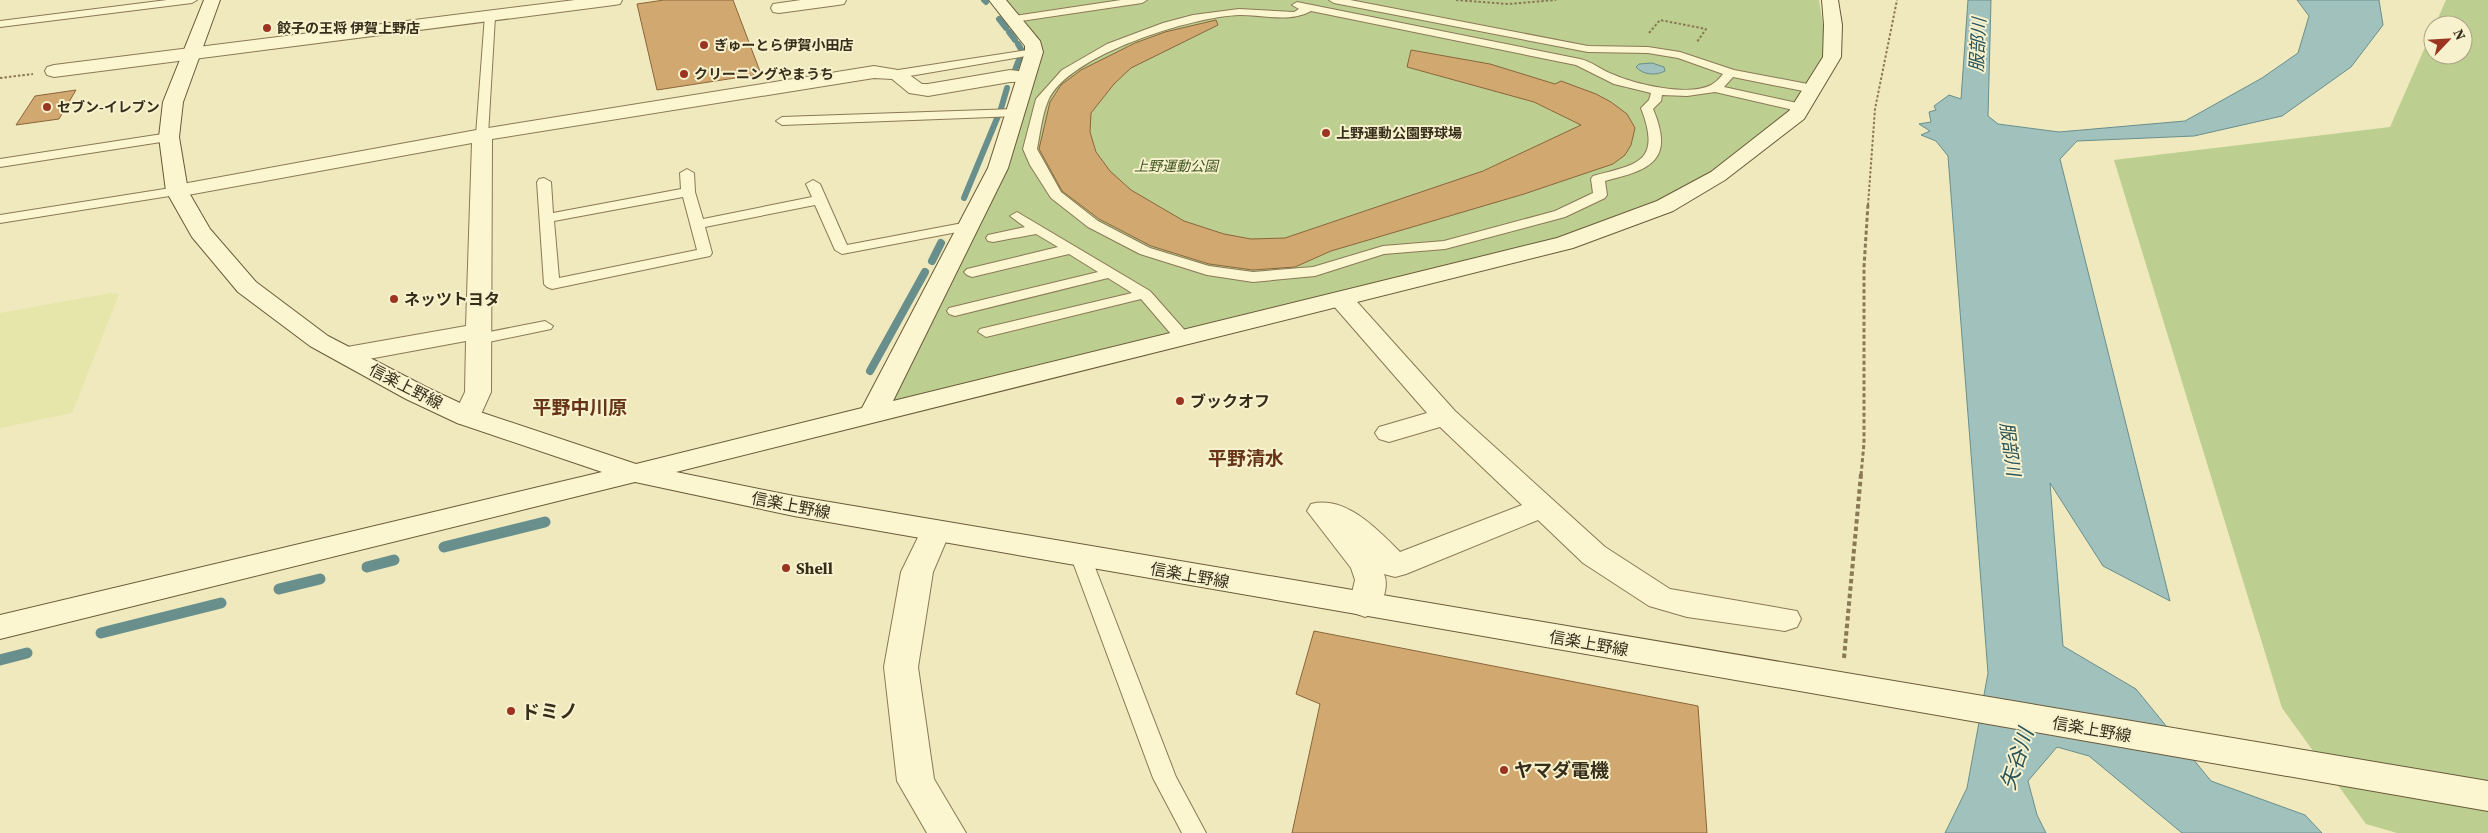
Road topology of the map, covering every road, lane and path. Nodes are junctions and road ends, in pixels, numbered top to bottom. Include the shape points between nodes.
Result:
1 (192, 0) edge
2 (212, 0) edge
3 (584, 0) edge
4 (614, 0) edge
5 (838, 0) edge
6 (1088, 0) edge
7 (1142, 0) edge
8 (1334, 0) edge
9 (1384, 0) edge
10 (1456, 0) edge
11 (1556, 0) edge
12 (1830, 0) edge
13 (1897, 0) edge
14 (1279, 2) dead end
15 (779, 8) dead end
16 (1308, 8) junction
17 (1006, 10) edge
18 (1395, 12) junction
19 (490, 15) junction
20 (1660, 20) dead end
21 (0, 24) edge
22 (1408, 28) junction
23 (1706, 29) dead end
24 (1613, 50) junction
25 (1034, 52) junction
26 (192, 54) junction
27 (1594, 70) junction
28 (54, 71) joint
29 (1731, 72) junction
30 (898, 74) junction
31 (1026, 77) junction
32 (0, 78) edge
33 (1715, 88) junction
34 (1657, 92) junction
35 (1807, 98) junction
36 (1015, 113) junction
37 (782, 121) dead end
38 (482, 135) junction
39 (169, 137) junction
40 (0, 163) edge
41 (686, 173) dead end
42 (544, 182) dead end
43 (813, 184) dead end
44 (177, 191) junction
45 (688, 192) junction
46 (819, 200) junction
47 (1017, 216) dead end
48 (548, 218) junction
49 (0, 219) edge
50 (698, 224) junction
51 (968, 226) junction
52 (1038, 228) junction
53 (993, 238) dead end
54 (1071, 249) junction
55 (972, 272) dead end
56 (1111, 273) junction
57 (1145, 294) junction
58 (1341, 299) junction
59 (955, 311) dead end
60 (545, 326) dead end
61 (986, 332) dead end
62 (479, 335) junction
63 (1183, 338) junction
64 (347, 356) junction
65 (873, 413) junction
66 (467, 416) junction
67 (1445, 417) junction
68 (1389, 433) dead end
69 (635, 473) junction
70 (1544, 507) junction
71 (935, 532) junction
72 (1081, 557) junction
73 (1365, 605) junction
74 (1786, 618) dead end
75 (0, 627) edge
76 (1842, 686) junction
77 (2488, 796) edge
78 (947, 833) edge
79 (1194, 833) edge

1 - 21 lane
2 - 26 street, 信楽上野線
3 - 19 lane
4 - 19 street
5 - 15 street
6 - 17 lane
7 - 17 lane
8 - 18 lane
9 - 18 lane
10 - 11 path via 1508,4
12 - 35 street via 1834,26 1832,57
13 - 76 path via 1875,109 1864,267 1864,444
14 - 16 lane
16 - 22 lane
16 - 34 lane via 1296,15 1239,12 1197,17 1111,46 1066,72 1042,99 1030,149 1056,195 1093,224 1125,242 1207,270 1252,277 1315,271 1383,250 1445,245 1560,214 1594,200 1600,195 1598,179 1635,170 1644,165 1654,152 1655,124 1647,108 1655,101
17 - 25 street via 1034,45
18 - 22 lane
18 - 24 lane via 1588,49
19 - 26 street
19 - 38 lane
20 - 23 path
22 - 27 lane via 1580,62
24 - 27 lane via 1596,60
24 - 29 lane via 1648,50 1680,55
25 - 30 lane
25 - 31 street
26 - 28 street
26 - 39 street, 信楽上野線 via 174,102
27 - 34 lane via 1637,88
28 - 32 path
29 - 33 lane
29 - 35 lane
30 - 31 street via 905,76 916,89 928,90 1010,76
30 - 38 street via 874,72
31 - 36 street
33 - 34 lane
33 - 35 lane
35 - 58 street via 1797,115 1718,176 1665,206 1565,243
36 - 37 lane
36 - 51 street via 998,168
38 - 44 street
38 - 62 street
39 - 40 lane
39 - 44 street, 信楽上野線
41 - 45 lane
42 - 48 lane
43 - 46 lane
44 - 49 lane
44 - 64 street, 信楽上野線 via 200,232 247,287 319,341
45 - 48 lane
45 - 50 lane
46 - 50 lane
46 - 51 lane via 842,250
47 - 52 lane
48 - 50 lane via 552,284 705,253
51 - 65 street
52 - 53 lane
52 - 54 lane
54 - 55 lane
54 - 56 lane
56 - 57 lane
56 - 59 lane
57 - 61 lane
57 - 63 lane
58 - 63 street
58 - 67 street
60 - 62 lane
62 - 64 street
62 - 66 street via 478,392
63 - 65 street
64 - 66 street, 信楽上野線
65 - 69 street
66 - 69 street, 信楽上野線
67 - 68 street
67 - 70 street
69 - 71 street, 信楽上野線
69 - 75 street
70 - 73 street via 1395,566 1355,525 1322,511 1365,565 1370,580
70 - 74 street via 1594,555 1660,598 1687,605
71 - 72 street, 信楽上野線
71 - 78 street via 917,572 901,667 916,781
72 - 73 street, 信楽上野線
72 - 79 lane via 1165,778
73 - 76 street, 信楽上野線
76 - 77 street, 信楽上野線

